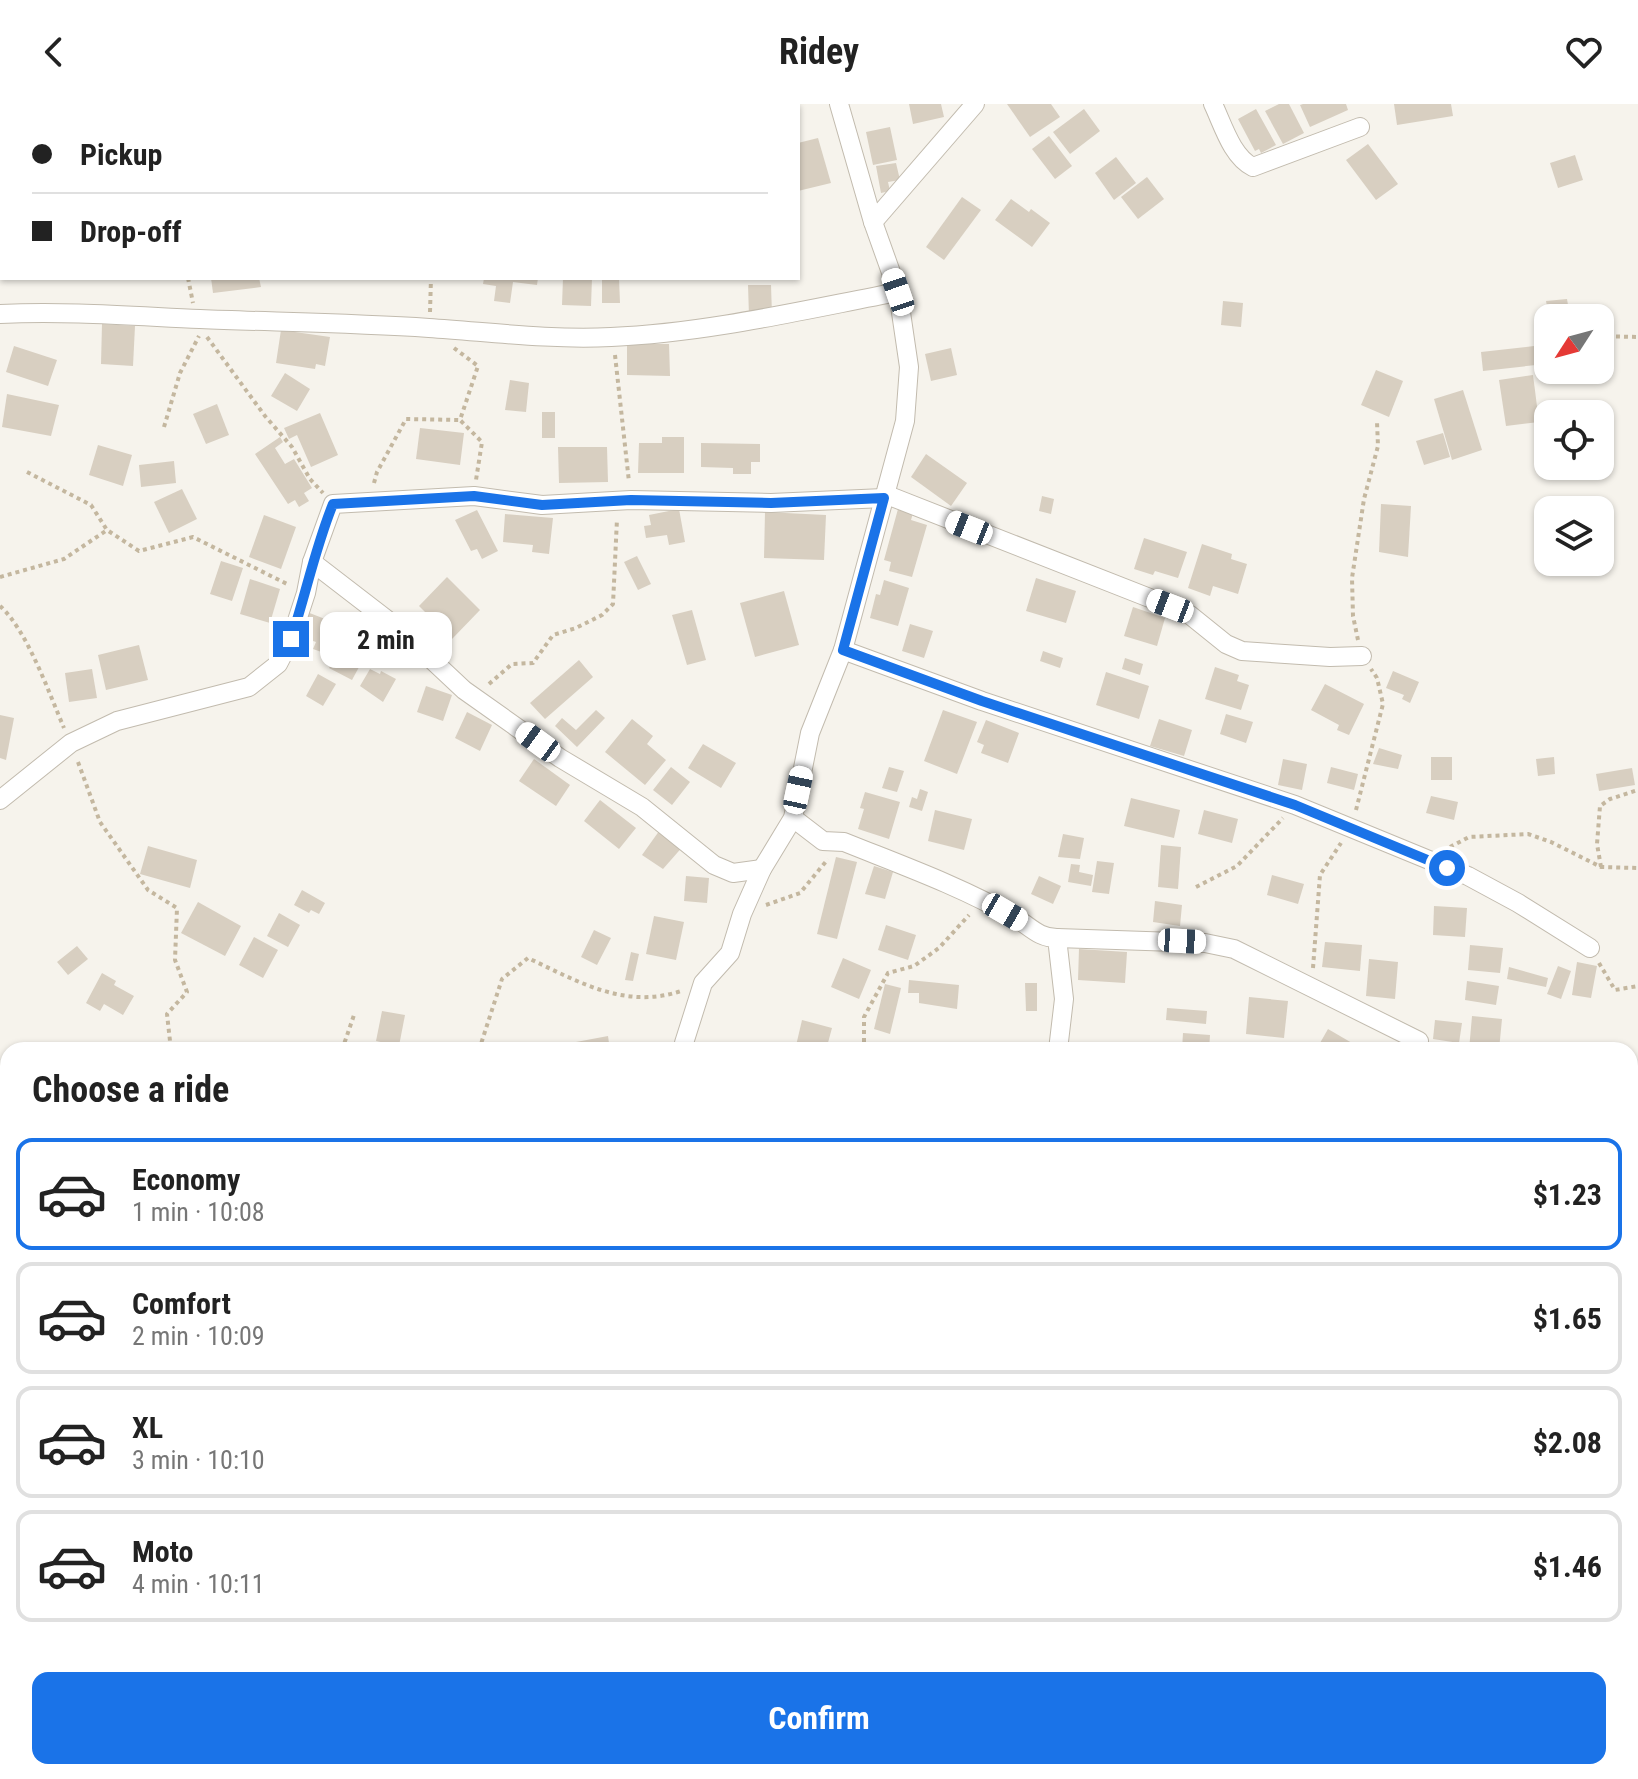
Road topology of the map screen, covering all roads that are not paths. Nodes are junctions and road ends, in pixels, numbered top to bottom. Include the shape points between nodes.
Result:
1 (839, 104) edge
2 (975, 104) edge
3 (1213, 104) edge
4 (1360, 127) dead end
5 (873, 222) junction
6 (898, 292) junction
7 (0, 314) edge
8 (886, 497) junction
9 (312, 562) junction
10 (843, 650) junction
11 (1362, 656) road end
12 (0, 800) edge
13 (793, 818) junction
14 (762, 869) junction
15 (1057, 938) junction
16 (1590, 948) road end
17 (1419, 1041) dead end
18 (684, 1042) edge
19 (1059, 1042) edge

1 - 5 street
2 - 5 street
3 - 4 street via 1236,152 1253,167
5 - 6 street
6 - 7 street via 770,317 613,337 116,313
6 - 8 street via 909,395
8 - 9 street via 771,503 624,500 542,505 474,496 344,502 333,504
8 - 10 street
8 - 11 street via 1170,606 1234,649
9 - 12 street via 291,639 278,664 249,687 117,721 71,743
9 - 14 street via 475,697 560,758 642,807 714,865 733,873
10 - 13 street via 810,733
10 - 16 street via 1352,827 1481,883
13 - 14 street
13 - 15 street via 823,841 844,842 983,899 1043,938
14 - 18 street via 730,953 703,983
15 - 17 street via 1205,943 1234,949
15 - 19 street via 1064,999

